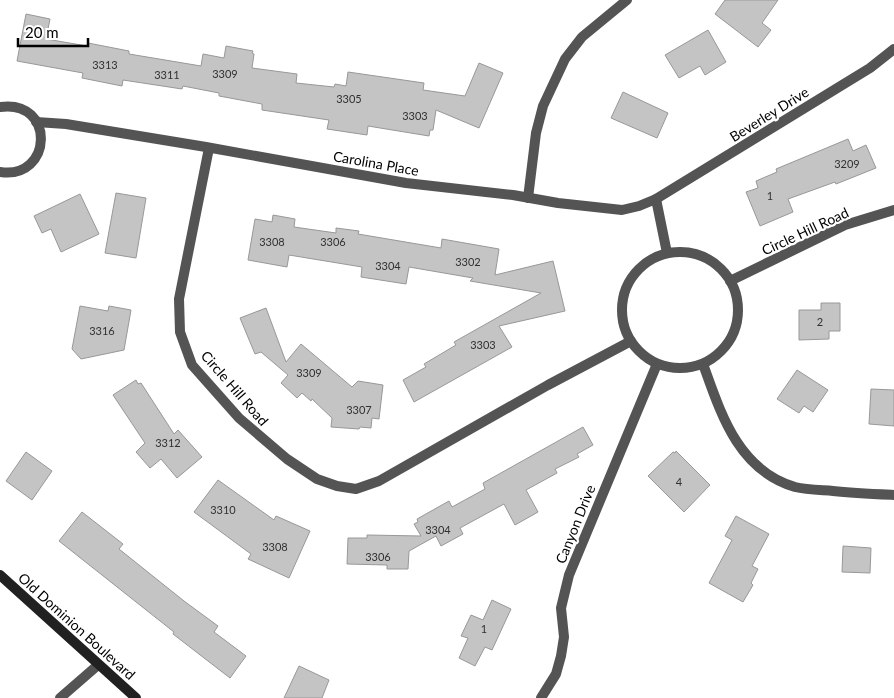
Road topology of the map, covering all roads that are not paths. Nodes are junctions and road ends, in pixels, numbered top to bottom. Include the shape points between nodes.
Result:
1 (627, 0) edge
2 (894, 49) edge
3 (0, 107) edge
4 (36, 122) junction
5 (209, 148) junction
6 (0, 172) edge
7 (528, 198) junction
8 (656, 200) junction
9 (894, 210) edge
10 (667, 253) junction
11 (730, 281) junction
12 (631, 341) junction
13 (656, 364) junction
14 (703, 364) junction
15 (894, 495) edge
16 (0, 575) edge
17 (98, 665) junction
18 (60, 698) edge
19 (136, 698) edge
20 (541, 698) edge

1 - 7 street via 582,36 565,59 543,106 536,133
2 - 8 street, Beverley Drive via 862,73
3 - 4 street via 19,108 32,115
4 - 5 street, Carolina Place
4 - 6 street via 42,144 34,160 16,172
5 - 7 street, Carolina Place via 406,184
5 - 12 street, Circle Hill Road via 180,299 180,332 192,365 239,418 286,459 317,479 356,488 378,481
7 - 8 street, Carolina Place via 622,210
8 - 10 street
9 - 11 street, Circle Hill Road via 845,225
10 - 11 street via 685,252 704,257 720,268
10 - 12 street via 642,266 622,298 625,330
11 - 14 street via 737,303 736,326 719,354
12 - 13 street
13 - 14 street via 678,369
13 - 20 street, Canyon Drive via 570,575 561,608 564,636 561,656 556,674
14 - 15 street via 721,413 739,447 774,479 796,487
16 - 17 street, Old Dominion Boulevard
17 - 18 street
17 - 19 street, Old Dominion Boulevard

